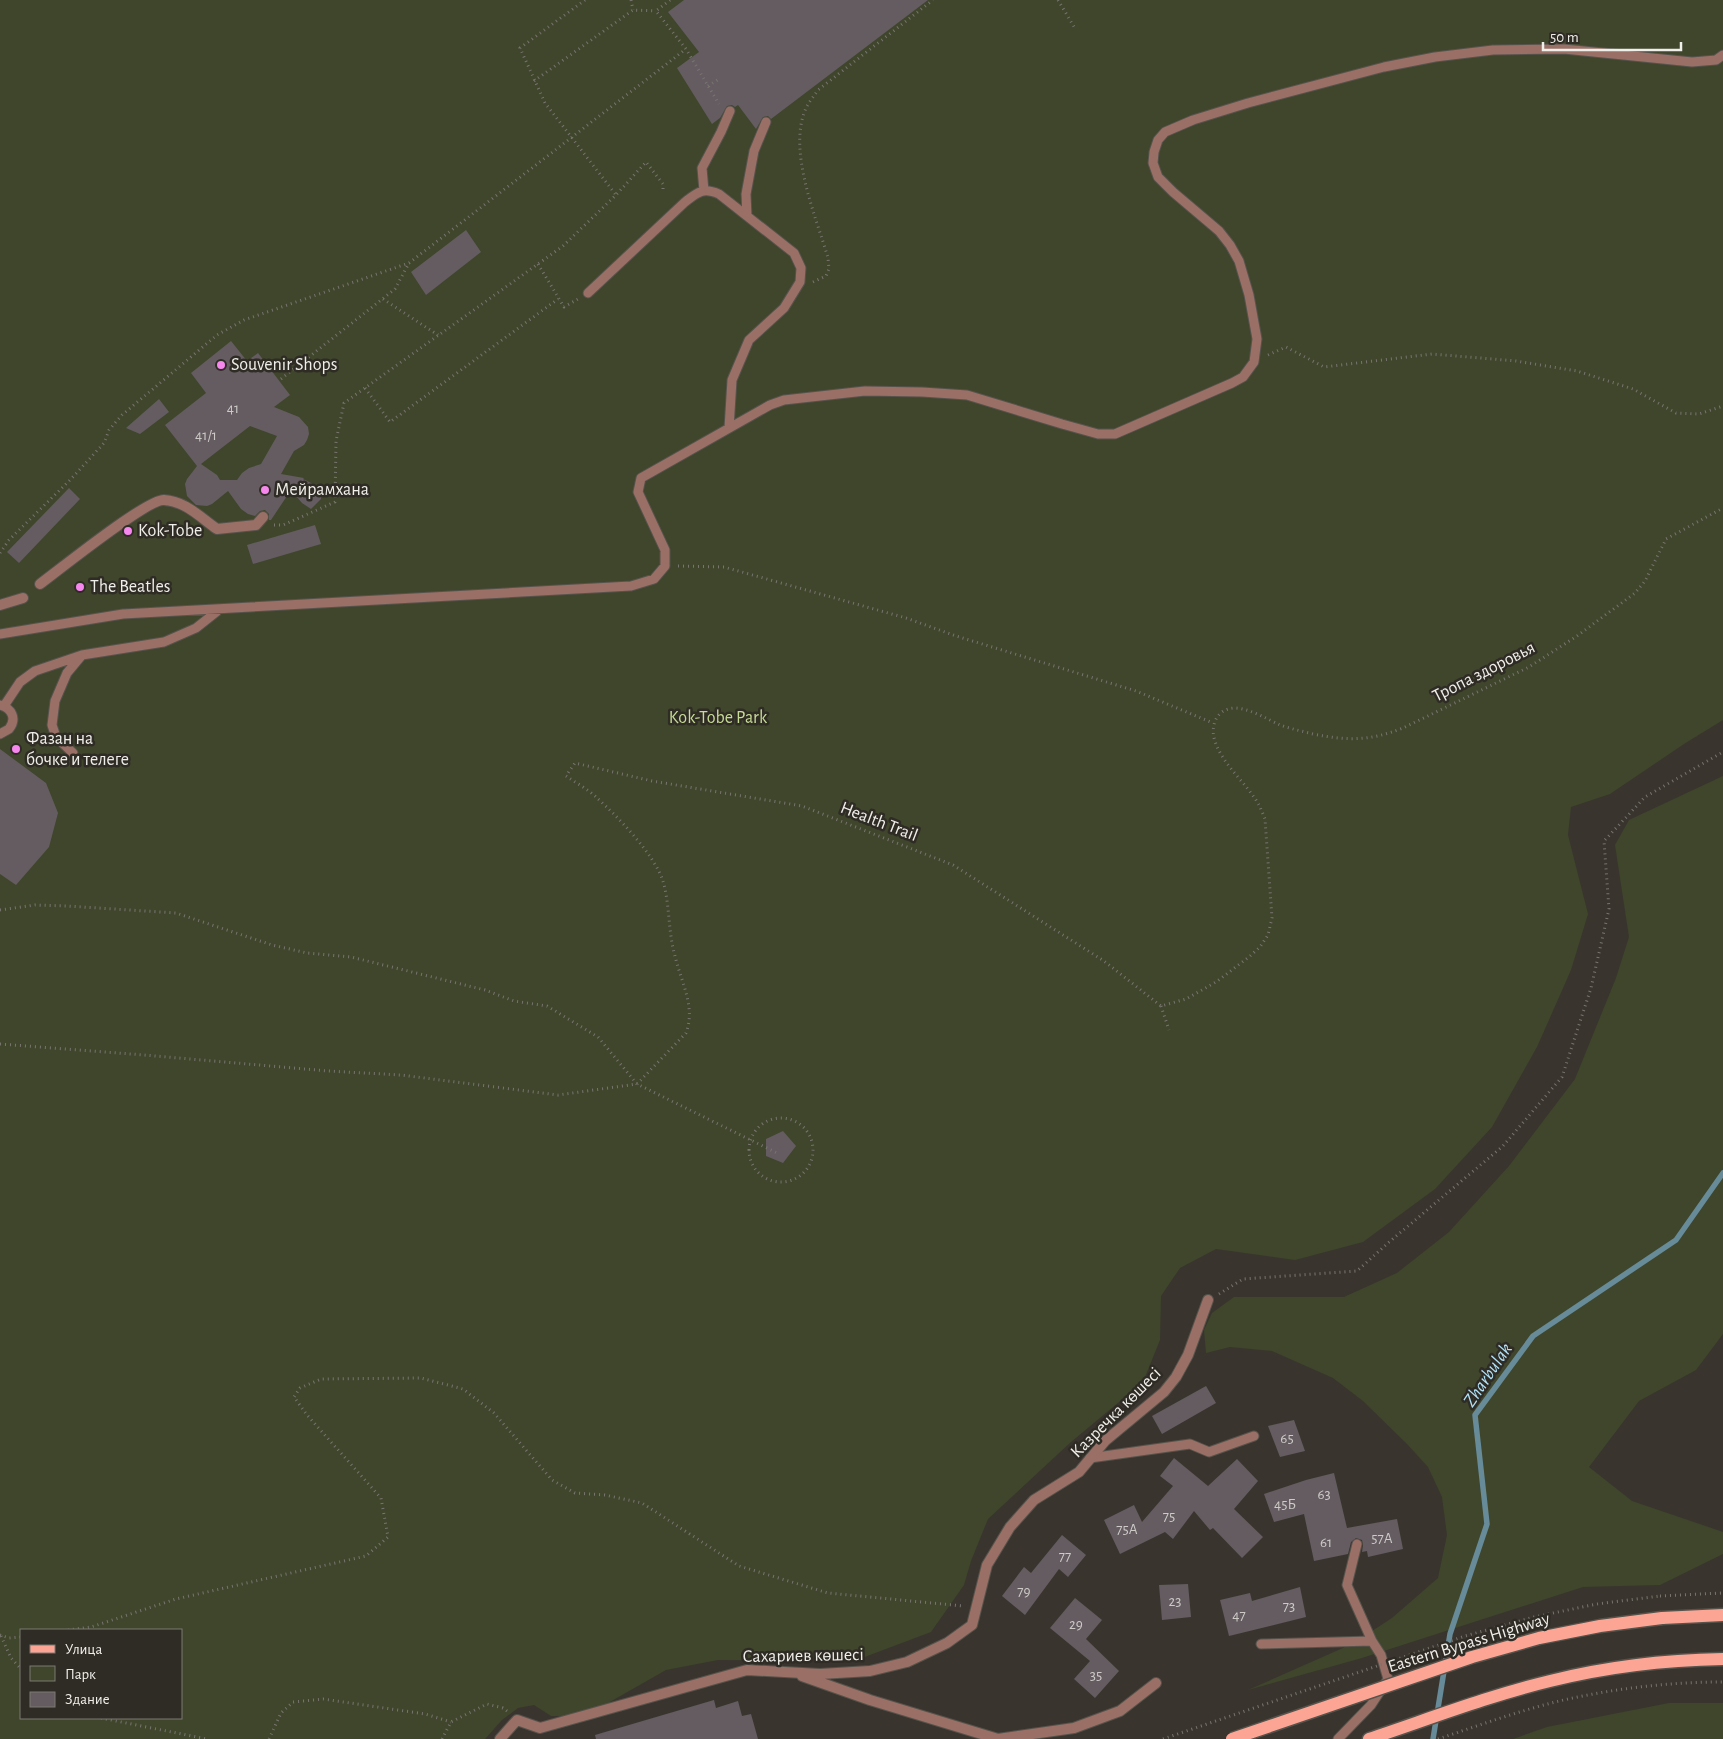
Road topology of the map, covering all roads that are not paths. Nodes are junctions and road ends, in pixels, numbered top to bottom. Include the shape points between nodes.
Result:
1 (1723, 55) edge
2 (726, 110) road end
3 (766, 122) dead end
4 (704, 191) junction
5 (747, 216) junction
6 (588, 293) road end
7 (729, 428) junction
8 (260, 521) road end
9 (40, 584) dead end
10 (23, 598) dead end
11 (0, 604) edge
12 (220, 609) junction
13 (0, 634) edge
14 (82, 655) junction
15 (2, 705) edge
16 (0, 734) edge
17 (73, 753) dead end
18 (1208, 1300) road end
19 (1254, 1436) dead end
20 (1090, 1458) junction
21 (1034, 1500) joint
22 (1357, 1544) dead end
23 (1723, 1615) edge
24 (1372, 1641) junction
25 (1261, 1644) dead end
26 (1723, 1660) edge
27 (794, 1673) junction
28 (1156, 1683) dead end
29 (500, 1739) edge
30 (1232, 1739) edge
31 (1338, 1739) edge
32 (1369, 1739) edge

1 - 7 lane via 1716,60 1692,62 1564,49 1493,50 1436,57 1384,67 1248,103 1165,132 1154,152 1153,163 1158,177 1219,231 1239,261 1257,339 1254,362 1243,377 1232,383 1116,434 1098,434 967,395 865,391 784,400
2 - 4 lane via 721,132 702,168
3 - 5 lane via 754,151 746,194
4 - 5 lane via 719,194
4 - 6 lane via 685,202
5 - 7 lane via 794,253 801,268 800,282 784,308 749,340 732,380
7 - 12 lane via 641,478 638,492 665,550 665,566 654,579 631,586
8 - 9 street via 217,529 181,502 161,499 131,516
10 - 11 street
12 - 13 lane via 123,614
12 - 14 lane via 196,628 164,642
14 - 15 lane via 35,671 20,682
14 - 17 lane via 67,673 55,701 52,725 56,737
15 - 16 lane via 11,712 13,721 9,729
18 - 20 street, Казречка көшесі via 1188,1355 1176,1377 1164,1392
19 - 20 lane via 1209,1452 1190,1444
20 - 21 street, Казречка көшесі via 1079,1472
21 - 27 street, Сахариев көшесі via 1010,1528 986,1565 972,1625 947,1643 906,1662 870,1671
22 - 24 lane via 1347,1585
23 - 30 main road, Eastern Bypass Highway, bridge via 1662,1618 1539,1638 1472,1657
24 - 25 lane
24 - 31 lane via 1382,1655 1388,1679 1371,1705
26 - 32 main road via 1666,1662 1550,1681
27 - 28 street via 998,1739 1074,1728 1120,1710
27 - 29 street, Сахариев көшесі via 747,1670 540,1728 516,1720

